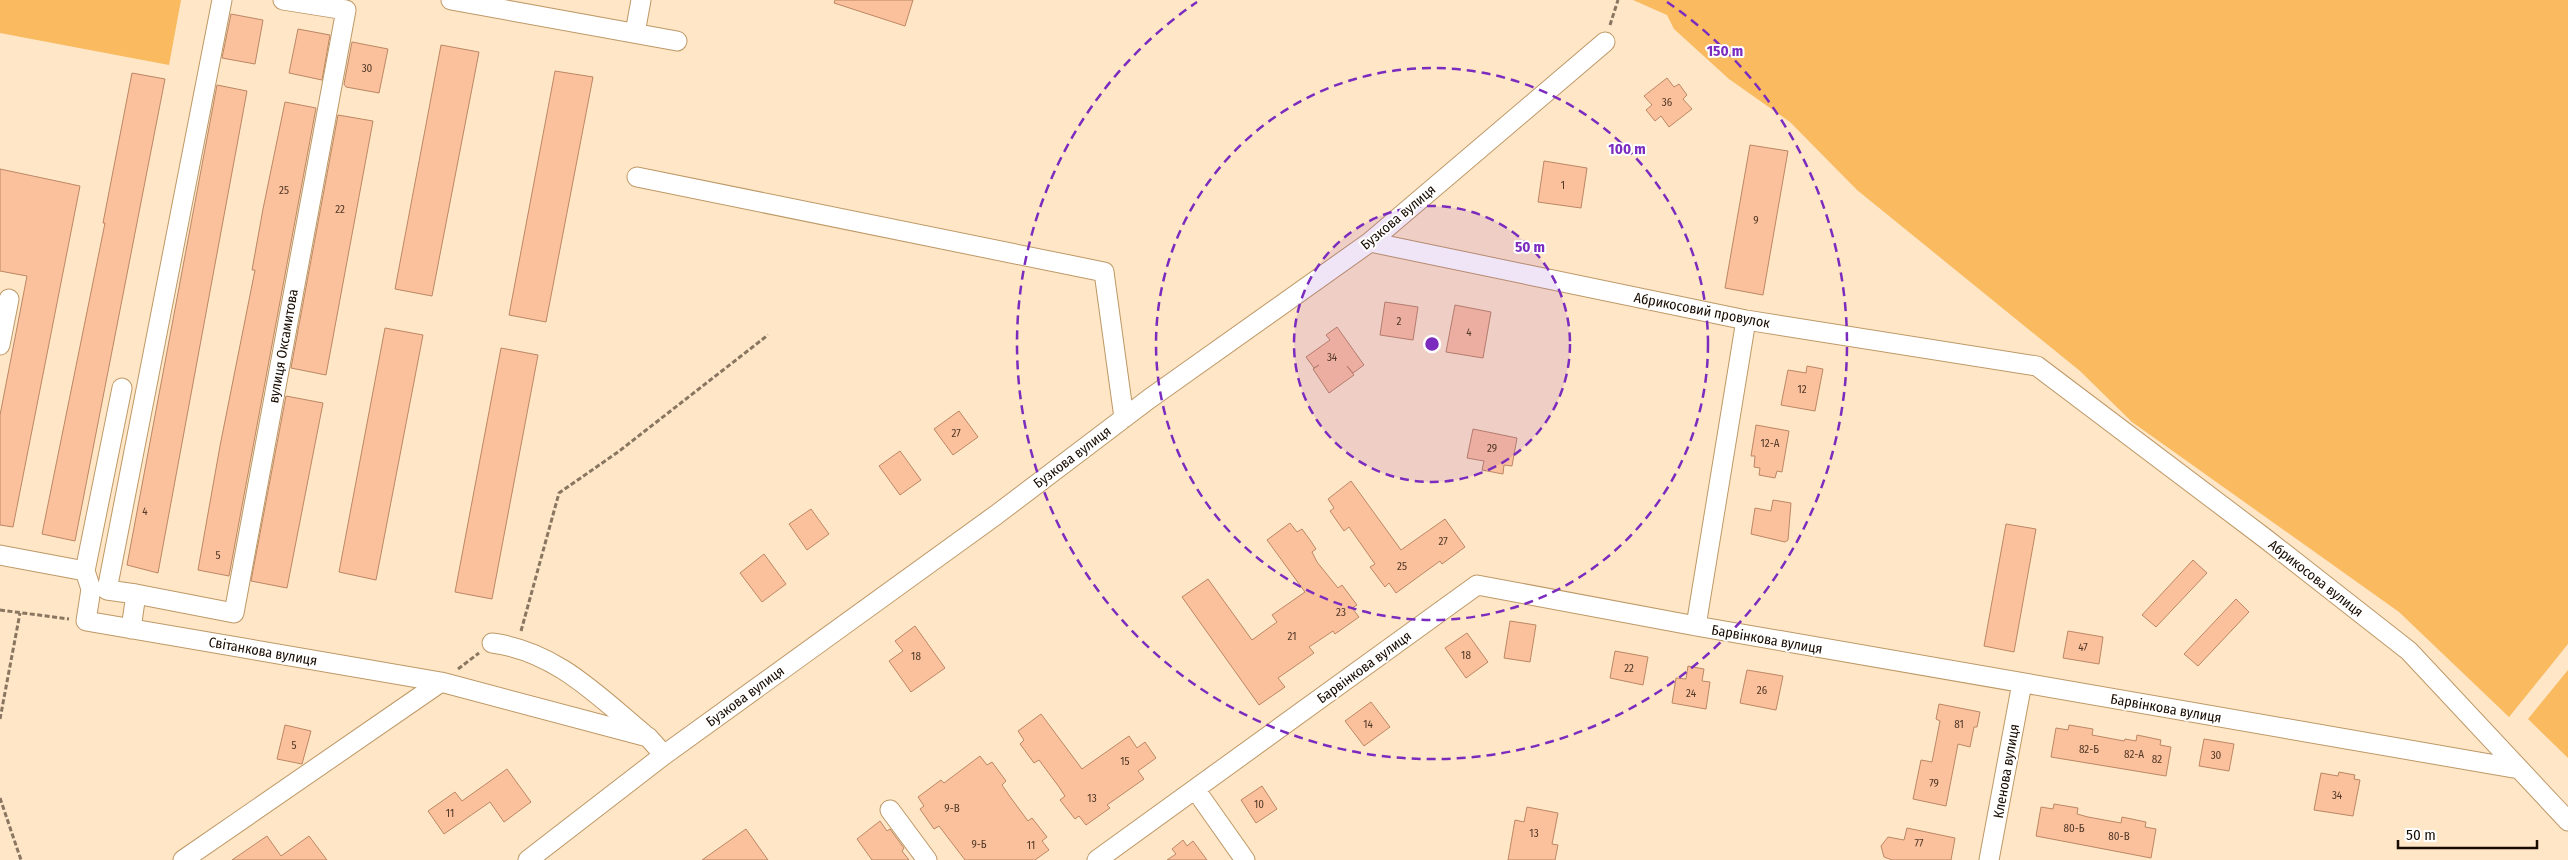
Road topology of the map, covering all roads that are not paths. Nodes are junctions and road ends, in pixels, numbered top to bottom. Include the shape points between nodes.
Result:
1 (222, 0) edge
2 (283, 0) edge
3 (451, 0) edge
4 (641, 0) edge
5 (352, 5) edge
6 (531, 7) edge
7 (635, 33) junction
8 (677, 41) dead end
9 (1605, 42) road end
10 (637, 177) dead end
11 (1370, 242) junction
12 (9, 299) dead end
13 (1746, 320) junction
14 (0, 345) edge
15 (2037, 366) joint
16 (122, 388) dead end
17 (1124, 418) junction
18 (0, 555) edge
19 (85, 571) junction
20 (136, 594) junction
21 (1696, 626) junction
22 (132, 629) junction
23 (492, 643) road end
24 (441, 682) junction
25 (2022, 683) junction
26 (648, 738) junction
27 (664, 755) junction
28 (2519, 769) junction
29 (1195, 789) junction
30 (890, 810) dead end
31 (2568, 821) edge
32 (183, 860) edge
33 (528, 860) edge
34 (927, 860) edge
35 (1097, 860) edge
36 (1245, 860) edge
37 (1989, 860) edge

1 - 20 street via 107,590
2 - 5 street, вулиця Оксамитова
3 - 6 street
4 - 7 street
5 - 20 street, вулиця Оксамитова via 234,613
6 - 7 street
7 - 8 street
9 - 11 street, Бузкова вулиця
10 - 17 street via 1104,272
11 - 13 street, Абрикосовий провулок
11 - 17 street, Бузкова вулиця
12 - 14 street
13 - 15 street, Абрикосовий провулок
13 - 21 street
15 - 28 street, Абрикосова вулиця via 2409,651
16 - 19 street
17 - 27 street, Бузкова вулиця via 996,515
18 - 19 street
19 - 22 street, Світанкова вулиця via 91,589 86,621
20 - 22 street
21 - 25 street, Барвінкова вулиця
21 - 29 street, Барвінкова вулиця via 1477,585
22 - 24 street, Світанкова вулиця
23 - 26 street via 516,646 562,667
24 - 26 street, Світанкова вулиця
24 - 32 street
25 - 28 street, Барвінкова вулиця
25 - 37 street, Кленова вулиця
26 - 27 street
27 - 33 street, Бузкова вулиця
28 - 31 street, Абрикосова вулиця
29 - 35 street, Барвінкова вулиця
29 - 36 street
30 - 34 street

